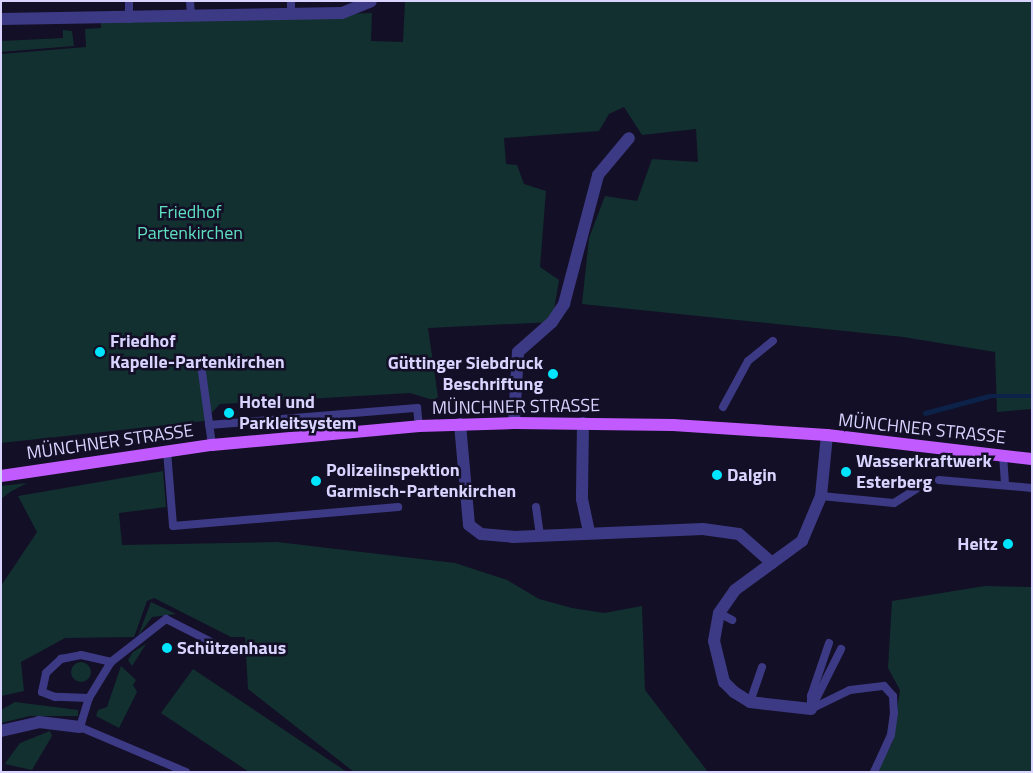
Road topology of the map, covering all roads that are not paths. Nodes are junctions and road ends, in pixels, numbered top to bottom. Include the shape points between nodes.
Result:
1 (129, 1) edge
2 (371, 1) edge
3 (191, 7) edge
4 (291, 8) edge
5 (1, 19) edge
6 (129, 19) junction
7 (629, 138) dead end
8 (773, 341) dead end
9 (202, 372) dead end
10 (723, 407) dead end
11 (514, 423) junction
12 (583, 423) junction
13 (460, 424) junction
14 (209, 425) junction
15 (419, 426) junction
16 (828, 436) junction
17 (212, 445) junction
18 (167, 451) junction
19 (1002, 455) junction
20 (1032, 459) edge
21 (1, 476) edge
22 (939, 480) dead end
23 (1004, 483) junction
24 (1032, 488) edge
25 (916, 489) dead end
26 (821, 496) junction
27 (398, 507) dead end
28 (536, 507) dead end
29 (589, 532) junction
30 (540, 534) junction
31 (772, 563) junction
32 (719, 613) junction
33 (732, 620) dead end
34 (829, 643) dead end
35 (841, 648) dead end
36 (231, 652) dead end
37 (112, 662) junction
38 (762, 667) dead end
39 (89, 698) junction
40 (750, 702) junction
41 (811, 709) junction
42 (80, 727) junction
43 (1, 731) edge
44 (186, 772) edge
45 (874, 772) edge

1 - 6 lane
2 - 4 street via 342,13
3 - 4 street
3 - 6 street
5 - 6 street
7 - 11 street via 598,175 574,279 564,304 552,322 518,352
8 - 10 lane via 748,361
9 - 14 lane
11 - 12 main road, MÜNCHNER STRASSE
11 - 13 main road, MÜNCHNER STRASSE
12 - 16 main road, MÜNCHNER STRASSE
12 - 29 street via 582,499
13 - 15 main road, MÜNCHNER STRASSE
13 - 30 street via 470,525 481,534 495,537
14 - 15 lane via 417,408
14 - 17 lane
15 - 17 main road, MÜNCHNER STRASSE
16 - 19 main road, MÜNCHNER STRASSE
16 - 26 street
17 - 18 main road, MÜNCHNER STRASSE
18 - 21 main road, MÜNCHNER STRASSE
18 - 27 lane via 173,526
19 - 20 main road, MÜNCHNER STRASSE
19 - 23 lane
22 - 23 lane
23 - 24 lane
25 - 26 lane via 894,503
26 - 31 street via 802,541
28 - 30 lane
29 - 30 street
29 - 31 street via 703,529 739,534
31 - 32 street via 735,590
32 - 33 lane
32 - 40 street via 714,641 724,682
34 - 41 lane via 811,696
35 - 41 lane
36 - 37 lane via 166,619
37 - 39 lane
37 - 39 lane via 81,655 61,659 46,673 42,692 55,698
38 - 40 lane
39 - 42 lane
40 - 41 street
41 - 45 lane via 850,690 884,686 893,696 894,713 891,735
42 - 43 street via 39,722
42 - 44 lane

